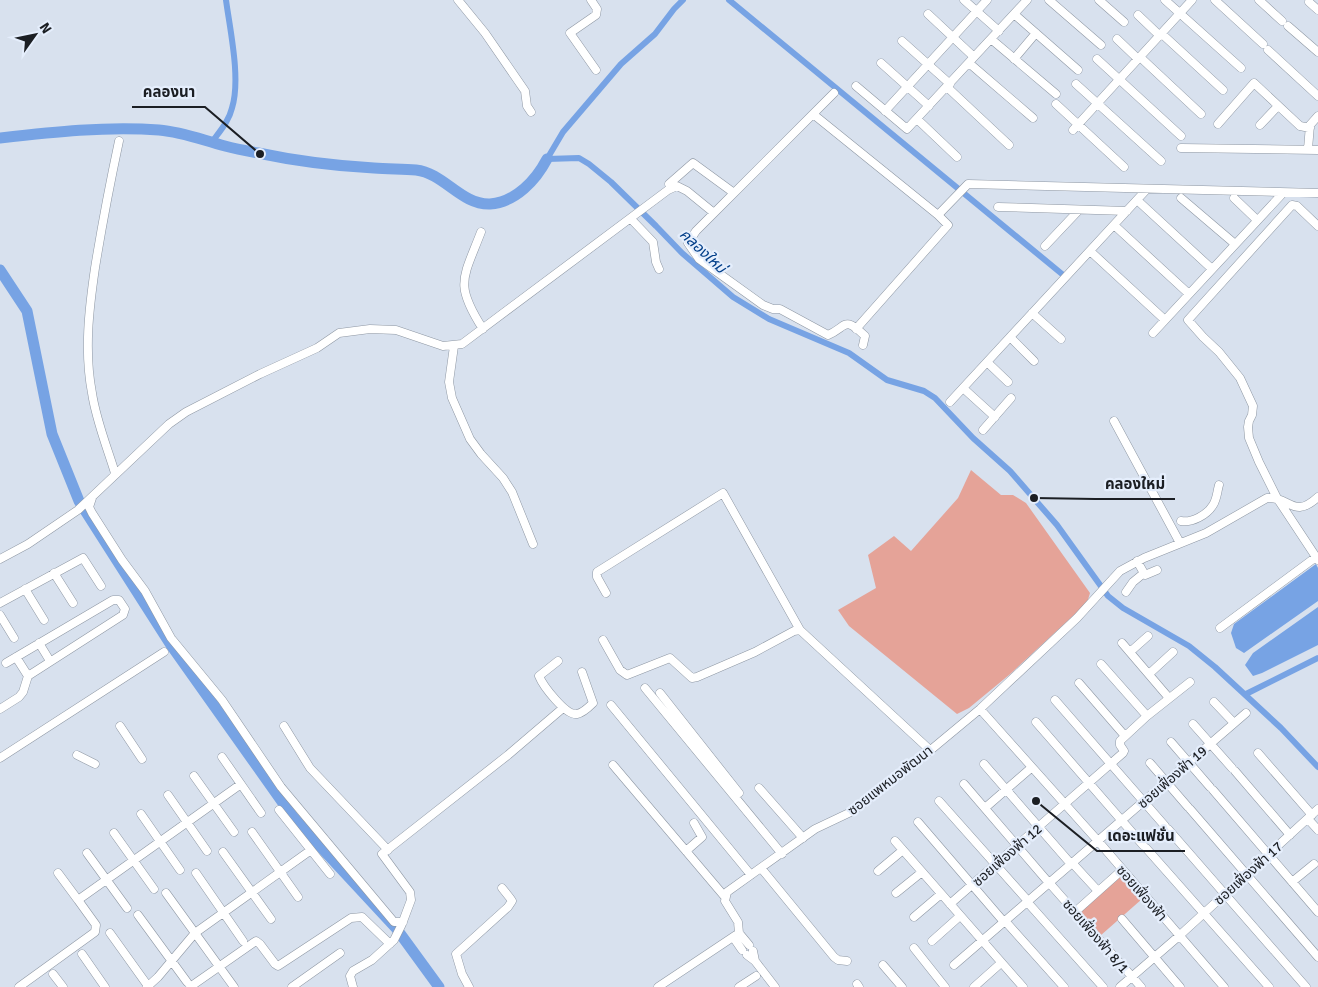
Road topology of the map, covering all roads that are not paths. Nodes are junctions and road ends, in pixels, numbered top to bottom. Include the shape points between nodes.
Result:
1 (458, 0) edge
2 (591, 0) edge
3 (964, 0) edge
4 (987, 0) edge
5 (1014, 0) edge
6 (1027, 0) edge
7 (1049, 0) edge
8 (1099, 0) edge
9 (1165, 0) edge
10 (1192, 0) edge
11 (1215, 0) edge
12 (1259, 0) edge
13 (1309, 2) dead end
14 (1021, 6) junction
15 (1318, 10) edge
16 (976, 11) junction
17 (928, 14) dead end
18 (1014, 14) junction
19 (1179, 14) junction
20 (1138, 16) dead end
21 (1124, 22) dead end
22 (998, 31) junction
23 (1036, 33) junction
24 (1160, 35) junction
25 (953, 37) junction
26 (1117, 38) dead end
27 (992, 39) junction
28 (902, 42) dead end
29 (1101, 45) dead end
30 (1318, 52) edge
31 (1014, 58) junction
32 (1139, 58) junction
33 (1097, 59) dead end
34 (972, 60) junction
35 (881, 64) dead end
36 (928, 64) junction
37 (1242, 68) dead end
38 (596, 70) dead end
39 (1078, 70) dead end
40 (1120, 80) junction
41 (1076, 84) dead end
42 (948, 85) junction
43 (856, 86) dead end
44 (907, 87) junction
45 (1223, 90) dead end
46 (834, 93) dead end
47 (1056, 94) dead end
48 (1318, 96) edge
49 (1056, 104) dead end
50 (1098, 104) junction
51 (929, 106) junction
52 (1278, 106) junction
53 (885, 111) junction
54 (531, 112) dead end
55 (813, 114) junction
56 (1201, 114) dead end
57 (1318, 116) edge
58 (1033, 118) dead end
59 (917, 119) junction
60 (1218, 124) dead end
61 (1260, 125) dead end
62 (1076, 128) junction
63 (1310, 128) junction
64 (1181, 136) dead end
65 (119, 141) dead end
66 (1009, 145) dead end
67 (1181, 148) dead end
68 (1308, 149) junction
69 (1318, 150) edge
70 (957, 157) dead end
71 (1160, 160) dead end
72 (1124, 167) dead end
73 (669, 184) dead end
74 (1147, 189) junction
75 (1283, 192) junction
76 (734, 193) junction
77 (1318, 194) edge
78 (1181, 198) dead end
79 (1234, 198) dead end
80 (1137, 200) junction
81 (998, 207) dead end
82 (1079, 210) junction
83 (1127, 211) junction
84 (714, 213) junction
85 (938, 215) junction
86 (634, 217) junction
87 (1257, 220) junction
88 (1114, 225) junction
89 (1318, 226) edge
90 (481, 232) dead end
91 (1235, 244) junction
92 (1045, 246) dead end
93 (1090, 250) junction
94 (659, 269) dead end
95 (1212, 269) junction
96 (1189, 294) junction
97 (1032, 313) junction
98 (1165, 320) junction
99 (483, 329) junction
100 (856, 329) junction
101 (1153, 333) dead end
102 (1010, 337) junction
103 (1061, 339) dead end
104 (863, 345) dead end
105 (449, 346) junction
106 (1034, 361) dead end
107 (986, 362) junction
108 (1008, 382) dead end
109 (963, 388) junction
110 (1011, 398) dead end
111 (950, 402) dead end
112 (995, 417) junction
113 (1114, 421) dead end
114 (983, 430) dead end
115 (116, 473) junction
116 (1219, 485) dead end
117 (91, 498) junction
118 (1276, 498) junction
119 (1318, 498) edge
120 (1192, 539) junction
121 (1180, 543) junction
122 (533, 544) dead end
123 (1317, 558) edge
124 (0, 559) edge
125 (1137, 561) junction
126 (1157, 570) dead end
127 (54, 573) junction
128 (1144, 574) junction
129 (101, 586) dead end
130 (25, 589) junction
131 (1126, 592) dead end
132 (606, 593) dead end
133 (0, 602) edge
134 (73, 602) dead end
135 (0, 615) edge
136 (44, 620) dead end
137 (1220, 628) dead end
138 (800, 630) junction
139 (1148, 636) dead end
140 (14, 638) dead end
141 (603, 640) dead end
142 (1122, 643) dead end
143 (39, 644) junction
144 (164, 652) dead end
145 (1130, 652) junction
146 (1173, 652) dead end
147 (16, 657) junction
148 (50, 661) junction
149 (558, 661) dead end
150 (6, 663) dead end
151 (1101, 664) dead end
152 (582, 672) dead end
153 (1149, 674) junction
154 (28, 676) junction
155 (1190, 682) dead end
156 (1079, 683) dead end
157 (645, 688) dead end
158 (660, 693) dead end
159 (1170, 698) junction
160 (1055, 700) dead end
161 (1214, 702) dead end
162 (611, 704) dead end
163 (563, 708) junction
164 (0, 709) edge
165 (980, 709) junction
166 (1246, 713) dead end
167 (1147, 716) junction
168 (1036, 722) dead end
169 (1234, 723) junction
170 (1193, 724) dead end
171 (120, 726) dead end
172 (284, 726) dead end
173 (1126, 736) junction
174 (1171, 742) dead end
175 (1211, 744) junction
176 (930, 750) junction
177 (1258, 754) dead end
178 (77, 755) dead end
179 (222, 757) dead end
180 (0, 758) edge
181 (142, 759) dead end
182 (1150, 763) dead end
183 (1188, 763) junction
184 (95, 764) dead end
185 (984, 764) dead end
186 (1110, 764) junction
187 (613, 766) dead end
188 (1031, 768) junction
189 (194, 776) dead end
190 (1088, 782) junction
191 (1167, 782) junction
192 (241, 784) junction
193 (964, 784) dead end
194 (759, 788) dead end
195 (1006, 788) junction
196 (168, 795) dead end
197 (939, 801) dead end
198 (1144, 802) junction
199 (214, 804) junction
200 (1063, 804) junction
201 (985, 808) junction
202 (280, 810) dead end
203 (261, 813) dead end
204 (141, 814) dead end
205 (1312, 814) edge
206 (1122, 820) junction
207 (918, 822) dead end
208 (187, 823) junction
209 (694, 823) dead end
210 (1039, 827) junction
211 (1318, 830) edge
212 (234, 832) dead end
213 (252, 832) dead end
214 (114, 833) dead end
215 (1290, 835) junction
216 (803, 838) junction
217 (895, 841) dead end
218 (161, 842) junction
219 (1098, 842) junction
220 (1018, 846) junction
221 (311, 850) junction
222 (388, 850) junction
223 (903, 850) junction
224 (207, 851) dead end
225 (686, 851) junction
226 (224, 852) dead end
227 (88, 853) dead end
228 (784, 853) junction
229 (1268, 855) junction
230 (134, 860) junction
231 (996, 864) junction
232 (1314, 864) dead end
233 (1073, 865) junction
234 (762, 868) junction
235 (180, 870) dead end
236 (878, 870) dead end
237 (1122, 870) junction
238 (280, 872) junction
239 (922, 872) junction
240 (58, 873) dead end
241 (196, 873) dead end
242 (330, 874) dead end
243 (751, 875) junction
244 (1246, 875) junction
245 (106, 880) junction
246 (1292, 882) junction
247 (1050, 884) junction
248 (973, 885) junction
249 (502, 888) dead end
250 (154, 889) dead end
251 (1098, 891) junction
252 (252, 892) junction
253 (166, 893) dead end
254 (896, 893) dead end
255 (941, 894) junction
256 (1225, 894) junction
257 (298, 897) dead end
258 (725, 897) junction
259 (78, 900) junction
260 (1029, 902) junction
261 (950, 904) junction
262 (126, 908) dead end
263 (1317, 908) edge
264 (1075, 912) junction
265 (224, 913) junction
266 (1204, 913) junction
267 (138, 914) dead end
268 (960, 916) junction
269 (914, 917) dead end
270 (271, 919) dead end
271 (1122, 919) dead end
272 (1005, 922) junction
273 (403, 923) junction
274 (195, 933) junction
275 (110, 934) dead end
276 (736, 935) junction
277 (1179, 936) junction
278 (983, 940) junction
279 (243, 941) dead end
280 (932, 941) dead end
281 (392, 942) junction
282 (914, 948) dead end
283 (340, 953) dead end
284 (82, 954) dead end
285 (1154, 957) junction
286 (1318, 957) edge
287 (172, 960) junction
288 (847, 960) dead end
289 (1001, 963) junction
290 (883, 965) dead end
291 (954, 965) dead end
292 (219, 967) junction
293 (53, 974) dead end
294 (756, 976) dead end
295 (1132, 977) junction
296 (189, 984) edge
297 (19, 987) edge
298 (63, 987) edge
299 (105, 987) edge
300 (147, 987) edge
301 (234, 987) edge
302 (292, 987) edge
303 (353, 987) edge
304 (468, 987) edge
305 (659, 987) edge
306 (739, 987) edge
307 (775, 987) edge
308 (902, 987) edge
309 (945, 987) edge
310 (974, 987) edge
311 (1022, 987) edge
312 (1064, 987) edge
313 (1103, 987) edge
314 (1120, 987) edge
315 (1141, 987) edge
316 (1180, 987) edge
317 (1224, 987) edge
318 (1268, 987) edge
319 (1306, 987) edge

1 - 54 street via 525,91
2 - 38 street via 596,15 570,33
3 - 16 street
4 - 16 street
5 - 14 street
6 - 14 street
7 - 29 street
8 - 21 street
9 - 19 street
10 - 19 street
11 - 48 street
12 - 30 street
13 - 15 street
14 - 18 street
16 - 22 street
16 - 25 street
17 - 25 street
18 - 22 street
18 - 23 street
19 - 24 street
19 - 37 street
20 - 24 street
22 - 27 street
23 - 31 street
23 - 39 street
24 - 32 street
24 - 45 street
25 - 34 street
25 - 36 street
26 - 32 street
27 - 31 street
27 - 34 street
28 - 36 street
31 - 47 street
32 - 40 street
32 - 56 street
33 - 40 street
34 - 42 street
34 - 58 street
35 - 44 street
36 - 42 street
36 - 44 street
40 - 50 street
40 - 64 street
41 - 50 street
42 - 51 street
42 - 66 street
43 - 53 street
44 - 51 street
44 - 53 street
46 - 55 street
49 - 62 street
50 - 62 street
50 - 71 street
51 - 59 street
52 - 60 street via 1254,83
52 - 61 street
52 - 63 street via 1300,126
53 - 59 street via 907,129
55 - 76 street
55 - 85 street
57 - 63 street
59 - 70 street
62 - 72 street
63 - 68 street
65 - 115 street via 102,225 88,342 92,392
67 - 68 street
68 - 69 street
73 - 76 street via 693,162
74 - 75 street
74 - 80 street
74 - 85 street via 968,184
75 - 77 street
75 - 87 street
76 - 84 street
78 - 91 street
79 - 87 street
80 - 83 street
80 - 95 street
81 - 82 street
82 - 83 street
82 - 92 street
83 - 88 street
84 - 86 street via 677,186
84 - 100 street via 688,243 699,259 763,305 780,309 828,335 844,324
85 - 100 street via 948,225
86 - 94 street via 653,242
86 - 99 street
87 - 91 street
88 - 93 street
88 - 96 street
89 - 118 street via 1297,206 1292,206 1188,320 1240,378 1253,406 1249,438
90 - 99 street via 464,278 464,292 468,306
91 - 95 street
93 - 97 street
93 - 98 street
95 - 96 street
96 - 98 street
97 - 102 street
97 - 103 street
98 - 101 street
99 - 105 street via 466,342
100 - 104 street via 865,336
102 - 106 street
102 - 107 street
105 - 115 street via 396,330 340,333 317,348 194,406 169,424
105 - 122 street via 452,398 470,439 512,492
107 - 108 street
107 - 109 street
109 - 111 street
109 - 112 street
110 - 112 street
112 - 114 street
113 - 121 street
115 - 117 street
116 - 120 street via 1212,507 1184,522
117 - 124 street via 28,544
117 - 273 street via 90,510 145,591 171,638 222,700 293,802 394,922
118 - 119 street via 1303,507
118 - 120 street via 1267,498
118 - 123 street
120 - 121 street
121 - 125 street
123 - 137 street
125 - 128 street
125 - 165 street, ซอยแพหมอพัฒนา via 1120,572 1077,618
126 - 128 street
127 - 129 street via 83,558
127 - 130 street
127 - 134 street
128 - 131 street
130 - 133 street
130 - 136 street
132 - 138 street via 597,572 724,493
135 - 140 street
138 - 141 street via 732,663 692,678 670,658 623,673
138 - 176 street
139 - 145 street
142 - 145 street
143 - 147 street
143 - 148 street
143 - 148 street via 113,600 119,600 125,609 123,615
144 - 180 street
145 - 153 street
146 - 153 street
147 - 150 street
147 - 154 street
148 - 154 street
149 - 163 street via 539,676
151 - 167 street
152 - 163 street via 593,703 575,714
153 - 159 street
154 - 164 street via 19,697
155 - 159 street
156 - 173 street
157 - 228 street
158 - 228 street
159 - 167 street
160 - 186 street
161 - 169 street
162 - 243 street
163 - 222 street via 508,756
165 - 176 street, ซอยแพหมอพัฒนา
165 - 188 street, ซอยเฟื่องฟ้า
166 - 169 street, ซอยเฟื่องฟ้า 19
167 - 173 street
168 - 190 street
169 - 175 street, ซอยเฟื่องฟ้า 19
170 - 175 street
171 - 181 street
172 - 222 street via 310,768
173 - 186 street via 1120,743 1123,752
174 - 183 street
175 - 183 street, ซอยเฟื่องฟ้า 19
175 - 215 street
176 - 216 street, ซอยแพหมอพัฒนา via 853,811 821,825
177 - 205 street
178 - 184 street
179 - 192 street
182 - 191 street
183 - 191 street, ซอยเฟื่องฟ้า 19
183 - 229 street
185 - 195 street
186 - 190 street, ซอยเฟื่องฟ้า 12
186 - 198 street
187 - 225 street
188 - 195 street
188 - 200 street, ซอยเฟื่องฟ้า
189 - 199 street
190 - 200 street, ซอยเฟื่องฟ้า 12
190 - 206 street
191 - 198 street, ซอยเฟื่องฟ้า 19
191 - 244 street
192 - 199 street
192 - 203 street
193 - 201 street, ซอยเฟื่องฟ้า 8/1
194 - 216 street
195 - 201 street
195 - 210 street
196 - 208 street
197 - 231 street
198 - 206 street, ซอยเฟื่องฟ้า 19
198 - 256 street
199 - 208 street
199 - 212 street
200 - 210 street, ซอยเฟื่องฟ้า 12
200 - 219 street, ซอยเฟื่องฟ้า
201 - 220 street, ซอยเฟื่องฟ้า 8/1
202 - 221 street
204 - 218 street
205 - 211 street
205 - 215 street, ซอยเฟื่องฟ้า 17
206 - 219 street, ซอยเฟื่องฟ้า 19
206 - 266 street
207 - 248 street
208 - 218 street
208 - 224 street
209 - 225 street via 702,837
210 - 220 street, ซอยเฟื่องฟ้า 12
210 - 233 street
213 - 238 street
214 - 230 street
215 - 229 street, ซอยเฟื่องฟ้า 17
216 - 228 street, ซอยแพหมอพัฒนา
217 - 223 street
218 - 230 street
218 - 235 street
219 - 233 street, ซอยเฟื่องฟ้า 19
219 - 237 street, ซอยเฟื่องฟ้า
220 - 231 street, ซอยเฟื่องฟ้า 12
220 - 247 street, ซอยเฟื่องฟ้า 8/1
221 - 238 street
221 - 242 street
222 - 273 street via 382,854 411,896
223 - 236 street
223 - 239 street
225 - 258 street
226 - 252 street
227 - 245 street
228 - 234 street, ซอยแพหมอพัฒนา
229 - 244 street, ซอยเฟื่องฟ้า 17
229 - 246 street
230 - 245 street
230 - 250 street
231 - 248 street, ซอยเฟื่องฟ้า 12
231 - 260 street
232 - 246 street
233 - 247 street, ซอยเฟื่องฟ้า 19
233 - 251 street
234 - 243 street, ซอยแพหมอพัฒนา
234 - 288 street via 834,957
237 - 251 street
237 - 277 street, ซอยเฟื่องฟ้า
238 - 252 street
238 - 257 street
239 - 254 street
239 - 255 street
240 - 259 street
241 - 265 street
243 - 258 street, ซอยแพหมอพัฒนา
244 - 256 street, ซอยเฟื่องฟ้า 17
244 - 286 street
245 - 259 street
245 - 262 street
246 - 263 street
247 - 260 street, ซอยเฟื่องฟ้า 19
247 - 264 street, ซอยเฟื่องฟ้า 8/1
248 - 261 street, ซอยเฟื่องฟ้า 12
248 - 272 street
249 - 304 street via 512,902 456,954
251 - 264 street
252 - 265 street
252 - 270 street
253 - 274 street
255 - 261 street
255 - 269 street
256 - 266 street, ซอยเฟื่องฟ้า 17
256 - 319 street
258 - 276 street via 738,922
259 - 297 street via 96,925 95,932
260 - 272 street, ซอยเฟื่องฟ้า 19
260 - 313 street
261 - 268 street
264 - 295 street, ซอยเฟื่องฟ้า 8/1
265 - 274 street
265 - 279 street
266 - 277 street, ซอยเฟื่องฟ้า 17
266 - 318 street
267 - 287 street
268 - 278 street
268 - 280 street
271 - 285 street
272 - 278 street, ซอยเฟื่องฟ้า 19
272 - 312 street
273 - 281 street
274 - 287 street
274 - 292 street
275 - 300 street
276 - 305 street
276 - 307 street
277 - 285 street, ซอยเฟื่องฟ้า 17
277 - 317 street, ซอยเฟื่องฟ้า
278 - 289 street
278 - 291 street, ซอยเฟื่องฟ้า 19
281 - 292 street via 369,922 357,917 343,922 281,965 276,966 256,942
281 - 303 street via 353,972 350,976
282 - 309 street
283 - 302 street
284 - 299 street
285 - 295 street, ซอยเฟื่องฟ้า 17
285 - 316 street
287 - 296 street
287 - 300 street
289 - 310 street
289 - 311 street
290 - 308 street
292 - 296 street
292 - 301 street
293 - 298 street
294 - 306 street
295 - 314 street, ซอยเฟื่องฟ้า 17
295 - 315 street, ซอยเฟื่องฟ้า 8/1

